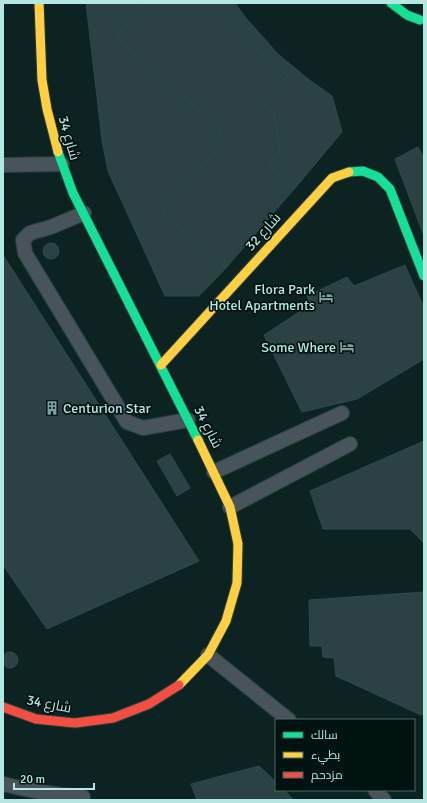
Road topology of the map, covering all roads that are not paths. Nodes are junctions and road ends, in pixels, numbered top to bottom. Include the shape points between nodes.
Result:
1 (40, 3) edge
2 (391, 3) edge
3 (416, 9) dead end
4 (62, 164) junction
5 (3, 165) edge
6 (84, 213) junction
7 (424, 276) edge
8 (161, 365) junction
9 (342, 413) dead end
10 (188, 420) junction
11 (350, 444) dead end
12 (214, 472) junction
13 (230, 507) junction
14 (208, 655) junction
15 (3, 707) edge
16 (288, 719) edge
17 (3, 784) edge
18 (376, 791) edge
19 (83, 797) dead end
20 (384, 800) edge

1 - 4 street, شارع 34 via 42,79 49,122
2 - 3 street via 421,23
4 - 5 lane
4 - 6 street, شارع 34
6 - 8 street, شارع 34
6 - 10 lane via 30,233 23,240 25,253 127,422 143,428
7 - 8 street, شارع 32 via 390,189 378,177 363,171 347,172 332,178
8 - 10 street, شارع 34
9 - 12 lane
10 - 12 street, شارع 34
11 - 13 lane
12 - 13 street, شارع 34
13 - 14 street, شارع 34 via 238,544 237,583 226,621
14 - 15 street, شارع 34 via 182,683 149,704 113,718 74,723 36,719
14 - 16 lane
17 - 19 lane via 54,795
18 - 20 lane

